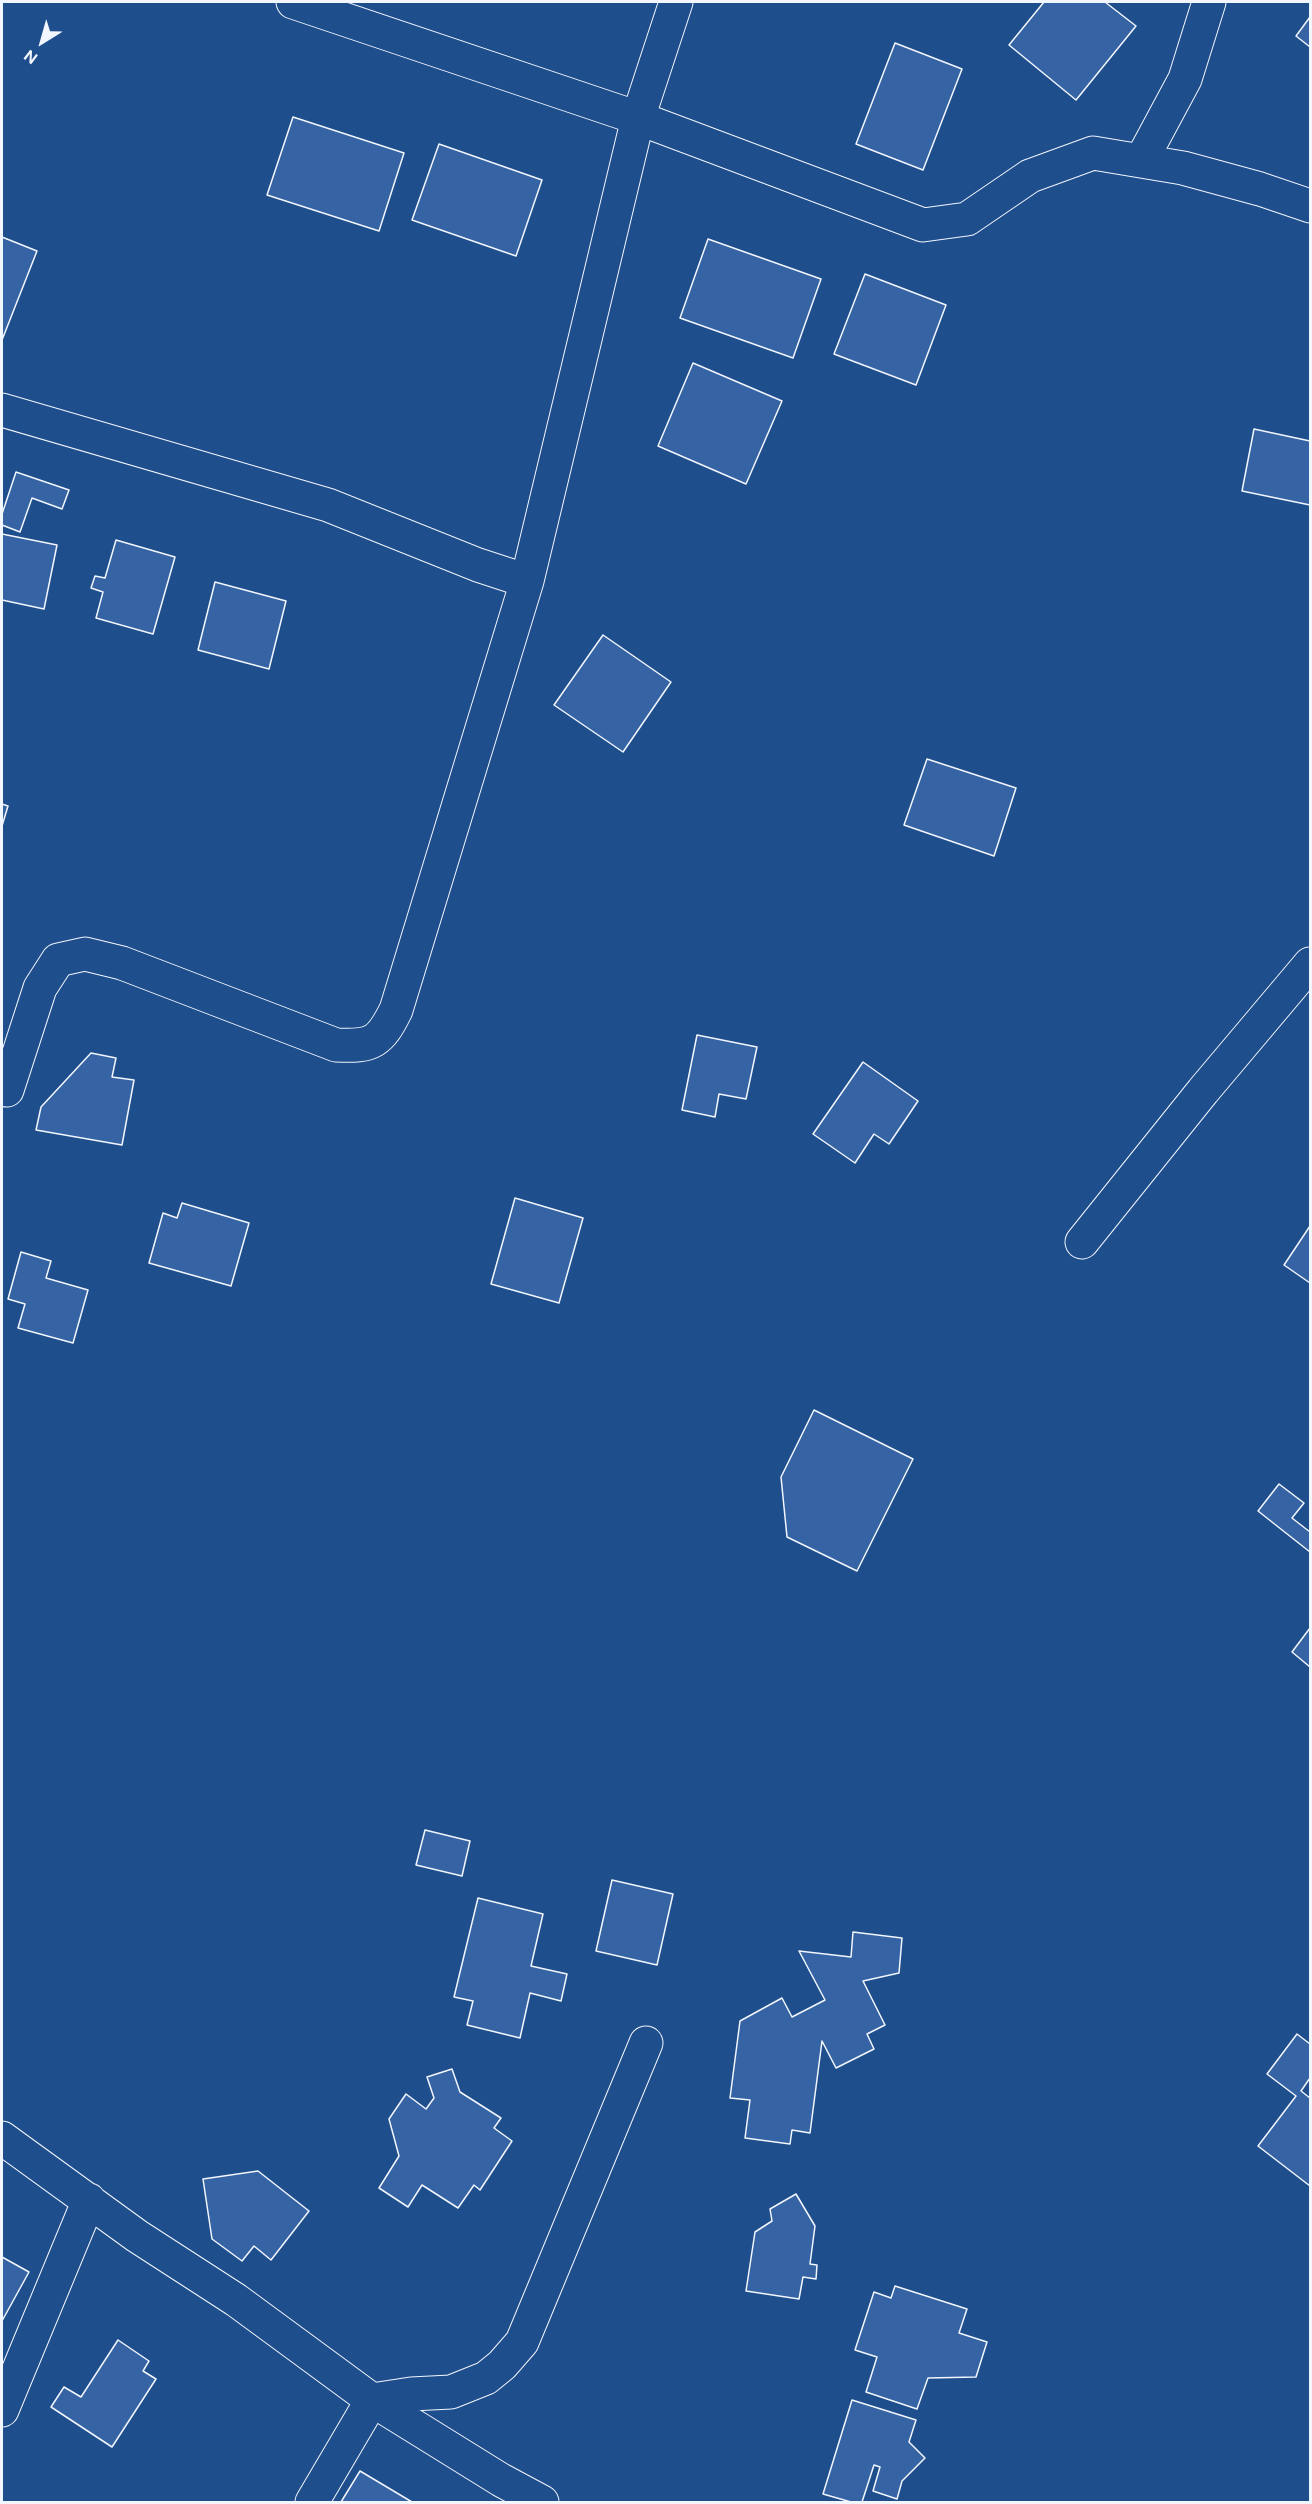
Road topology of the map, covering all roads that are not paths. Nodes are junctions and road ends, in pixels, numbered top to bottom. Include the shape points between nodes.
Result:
1 (293, 2) edge
2 (676, 2) edge
3 (1209, 2) edge
4 (638, 118) junction
5 (1141, 161) junction
6 (1311, 206) edge
7 (2, 410) edge
8 (527, 581) junction
9 (1311, 964) edge
10 (7, 1090) dead end
11 (1082, 1242) dead end
12 (646, 2043) dead end
13 (2, 2138) edge
14 (88, 2200) junction
15 (372, 2400) junction
16 (2, 2410) edge
17 (312, 2502) edge
18 (542, 2502) edge

1 - 4 street
2 - 4 street
3 - 5 street via 1185,79
4 - 5 street via 923,225 967,219 1030,176 1093,153
4 - 8 street
5 - 6 street via 1183,168
7 - 8 street via 328,505
8 - 10 street via 396,1010 384,1033 363,1046 336,1045 122,963 85,954 58,960 40,988
9 - 11 street
12 - 15 street via 522,2342 486,2378 451,2392
13 - 14 street
14 - 15 street via 236,2300
14 - 16 street
15 - 17 street
15 - 18 street

